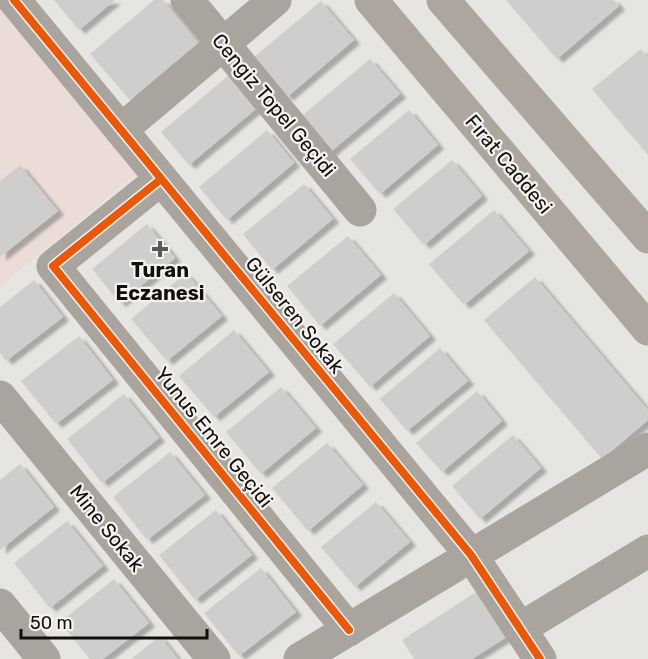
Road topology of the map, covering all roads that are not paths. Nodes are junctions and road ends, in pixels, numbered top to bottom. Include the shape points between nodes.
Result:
1 (14, 0) edge
2 (187, 0) edge
3 (275, 0) edge
4 (370, 0) edge
5 (443, 0) edge
6 (223, 44) junction
7 (121, 130) junction
8 (161, 179) junction
9 (360, 210) dead end
10 (648, 237) edge
11 (648, 328) edge
12 (0, 397) edge
13 (648, 449) edge
14 (648, 551) edge
15 (471, 555) junction
16 (0, 605) edge
17 (521, 628) junction
18 (348, 630) junction
19 (44, 659) edge
20 (214, 659) edge
21 (300, 659) edge
22 (540, 659) edge

1 - 7 street, Gülseren Sokak
2 - 6 street, Cengiz Topel Geçidi
3 - 6 street
4 - 11 main road, Fırat Caddesi
5 - 10 main road
6 - 7 street
6 - 9 street, Cengiz Topel Geçidi
7 - 8 street, Gülseren Sokak
8 - 15 street, Gülseren Sokak
8 - 18 street, Yunus Emre Geçidi via 53,266
12 - 20 street, Mine Sokak
13 - 15 street
14 - 17 street
15 - 17 street, Gülseren Sokak
15 - 18 street
16 - 19 street
17 - 22 street, Gülseren Sokak
18 - 21 street

